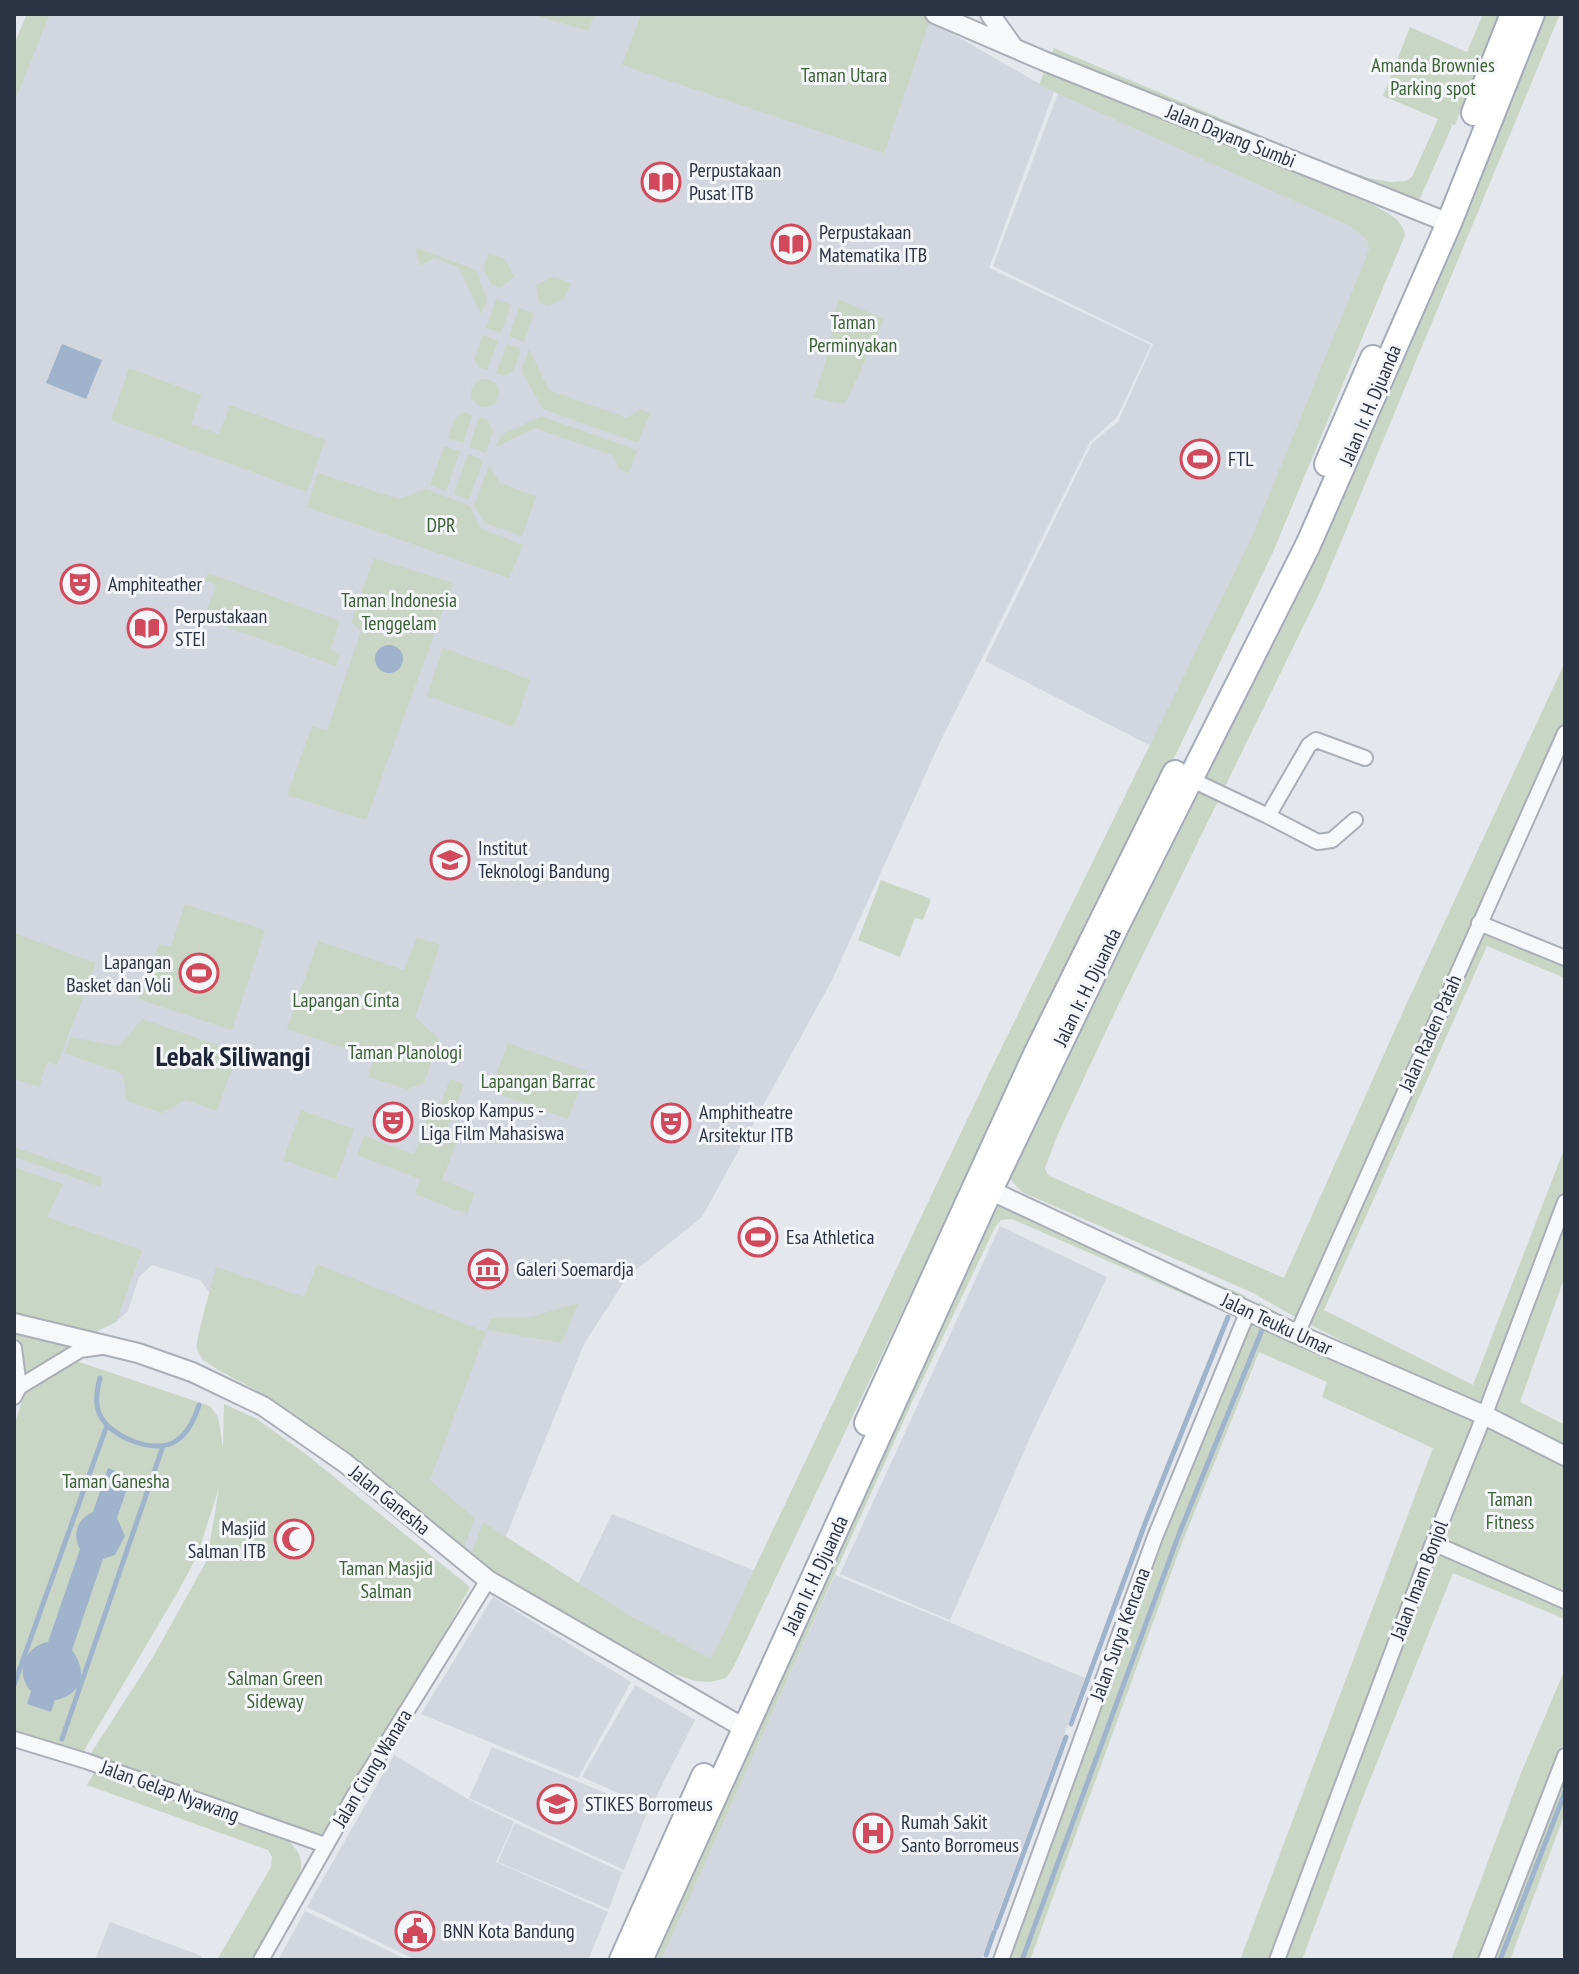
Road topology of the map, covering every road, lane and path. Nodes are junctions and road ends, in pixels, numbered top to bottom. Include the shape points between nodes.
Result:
1 (935, 14) edge
2 (990, 14) edge
3 (1513, 14) edge
4 (1532, 14) edge
5 (1014, 48) junction
6 (1441, 220) junction
7 (1268, 611) junction
8 (1240, 664) junction
9 (1565, 733) edge
10 (1365, 758) dead end
11 (1190, 779) junction
12 (1268, 816) junction
13 (1355, 820) dead end
14 (1479, 923) junction
15 (1565, 958) edge
16 (1085, 971) junction
17 (983, 1187) junction
18 (1565, 1202) edge
19 (1248, 1311) junction
20 (14, 1323) edge
21 (1297, 1334) junction
22 (113, 1345) junction
23 (14, 1348) edge
24 (16, 1392) edge
25 (1484, 1415) junction
26 (1565, 1456) edge
27 (1433, 1543) junction
28 (488, 1580) junction
29 (1565, 1601) edge
30 (737, 1724) junction
31 (14, 1739) edge
32 (1565, 1756) edge
33 (325, 1845) junction
34 (261, 1960) edge
35 (622, 1960) edge
36 (640, 1960) edge
37 (1001, 1960) edge
38 (1277, 1960) edge
39 (1486, 1960) edge

1 - 5 street, Jalan Dayang Sumbi
2 - 5 street
3 - 6 main road, Jalan Ir. H. Djuanda
4 - 6 main road, Jalan Ir. H. Djuanda
5 - 6 street, Jalan Dayang Sumbi
6 - 7 main road, Jalan Ir. H. Djuanda via 1367,372
6 - 7 main road, Jalan Ir. H. Djuanda via 1356,440
7 - 8 main road, Jalan Ir. H. Djuanda
8 - 11 main road, Jalan Ir. H. Djuanda
8 - 16 main road, Jalan Ir. H. Djuanda
9 - 14 street, Jalan Raden Patah
10 - 12 street via 1316,740
11 - 12 street
11 - 16 main road, Jalan Ir. H. Djuanda
12 - 13 street via 1318,842 1332,840
14 - 15 street
14 - 21 street, Jalan Raden Patah
16 - 17 main road, Jalan Ir. H. Djuanda
17 - 19 street, Jalan Teuku Umar
17 - 30 main road, Jalan Ir. H. Djuanda
18 - 25 street, Jalan Imam Bonjol
19 - 21 street, Jalan Teuku Umar
19 - 37 street, Jalan Surya Kencana via 1155,1537
20 - 22 street, Jalan Ganesha
21 - 25 street, Jalan Teuku Umar
22 - 24 street via 80,1350
22 - 28 street, Jalan Ganesha via 192,1372 263,1406 345,1463
23 - 24 street
25 - 26 street, Jalan Teuku Umar
25 - 27 street, Jalan Imam Bonjol
27 - 29 street
27 - 38 street, Jalan Imam Bonjol
28 - 30 street, Jalan Ganesha
28 - 33 street, Jalan Ciung Wanara
30 - 35 main road, Jalan Ir. H. Djuanda
30 - 36 main road, Jalan Ir. H. Djuanda
31 - 33 street, Jalan Gelap Nyawang
32 - 39 street
33 - 34 street, Jalan Ciung Wanara

